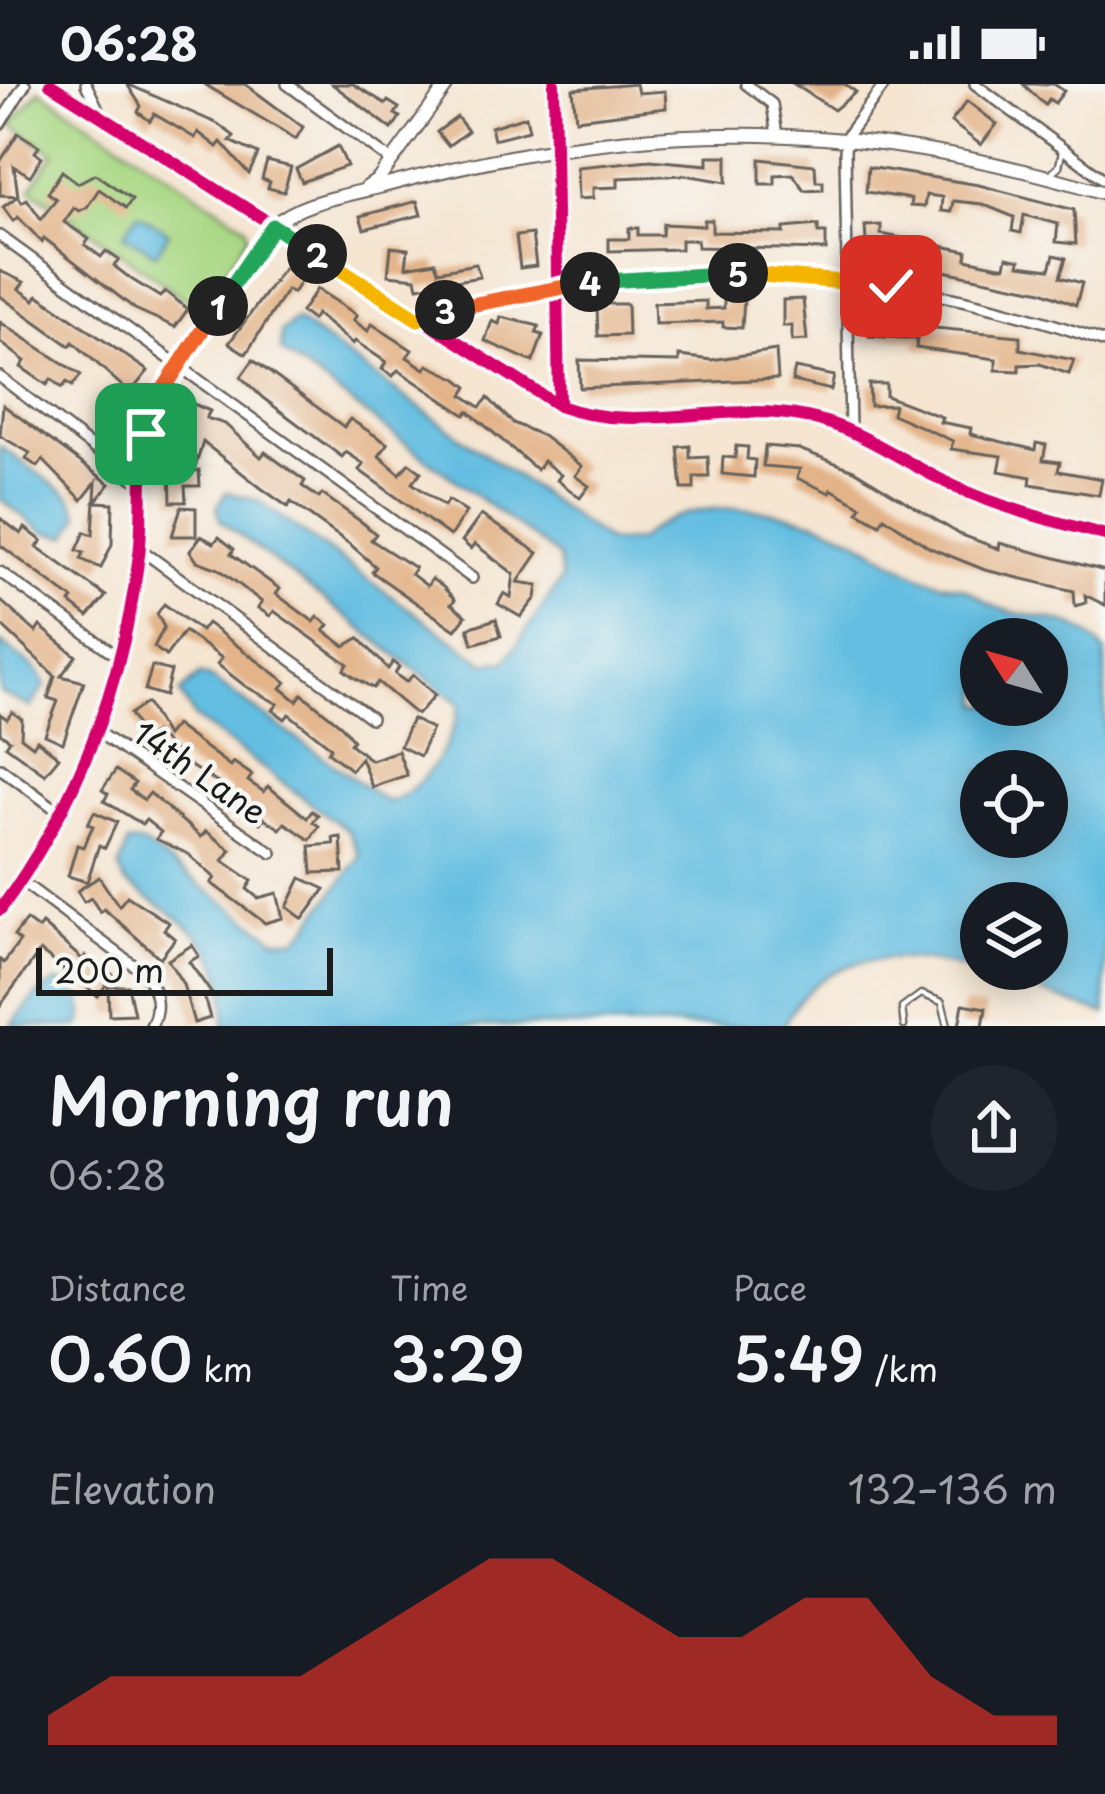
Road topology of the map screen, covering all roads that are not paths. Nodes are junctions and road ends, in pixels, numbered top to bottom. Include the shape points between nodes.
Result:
1 (25, 84) edge
2 (50, 84) edge
3 (86, 84) edge
4 (286, 84) edge
5 (448, 84) edge
6 (554, 84) edge
7 (746, 84) edge
8 (885, 84) edge
9 (975, 84) edge
10 (68, 89) edge
11 (103, 118) junction
12 (0, 124) edge
13 (777, 135) junction
14 (846, 137) junction
15 (556, 145) junction
16 (1061, 147) junction
17 (390, 163) junction
18 (415, 176) junction
19 (1048, 176) junction
20 (1105, 180) edge
21 (360, 190) junction
22 (1105, 193) edge
23 (273, 226) junction
24 (0, 236) edge
25 (848, 281) junction
26 (557, 286) junction
27 (418, 319) junction
28 (1105, 342) edge
29 (179, 365) junction
30 (0, 377) edge
31 (559, 406) junction
32 (850, 430) junction
33 (143, 444) junction
34 (109, 457) junction
35 (142, 485) junction
36 (1105, 535) edge
37 (140, 548) junction
38 (0, 572) edge
39 (472, 578) dead end
40 (120, 658) junction
41 (371, 718) dead end
42 (99, 733) junction
43 (0, 768) edge
44 (62, 813) junction
45 (272, 853) dead end
46 (21, 881) junction
47 (0, 910) edge
48 (151, 1026) edge
49 (904, 1026) edge
50 (948, 1026) edge

1 - 12 street
2 - 10 street
3 - 11 street
4 - 17 street
5 - 17 street
6 - 15 street
7 - 13 street via 772,104
8 - 14 street
9 - 16 street
10 - 11 street
11 - 23 street
13 - 14 street
13 - 15 street
14 - 19 street
14 - 25 street
15 - 18 street
15 - 26 street
16 - 19 lane via 1060,166
16 - 20 street
17 - 18 street
17 - 21 street
18 - 21 street
19 - 22 street
21 - 23 street
23 - 27 street
23 - 29 street
24 - 29 street
25 - 26 street via 680,273
25 - 28 street via 959,299
25 - 32 street
26 - 27 street
26 - 31 street
27 - 31 street
29 - 33 street
29 - 39 street
30 - 34 street
31 - 32 street via 609,418 773,412
32 - 36 street via 984,499
33 - 34 street via 130,459
33 - 35 street
34 - 35 street
35 - 37 street
37 - 40 street
37 - 41 street
38 - 40 street
40 - 42 street
42 - 44 street
42 - 45 street, 14th Lane
43 - 44 street
44 - 46 street
46 - 47 street
46 - 48 street via 143,971 157,1002
49 - 50 lane via 902,1009 921,994 941,1002

